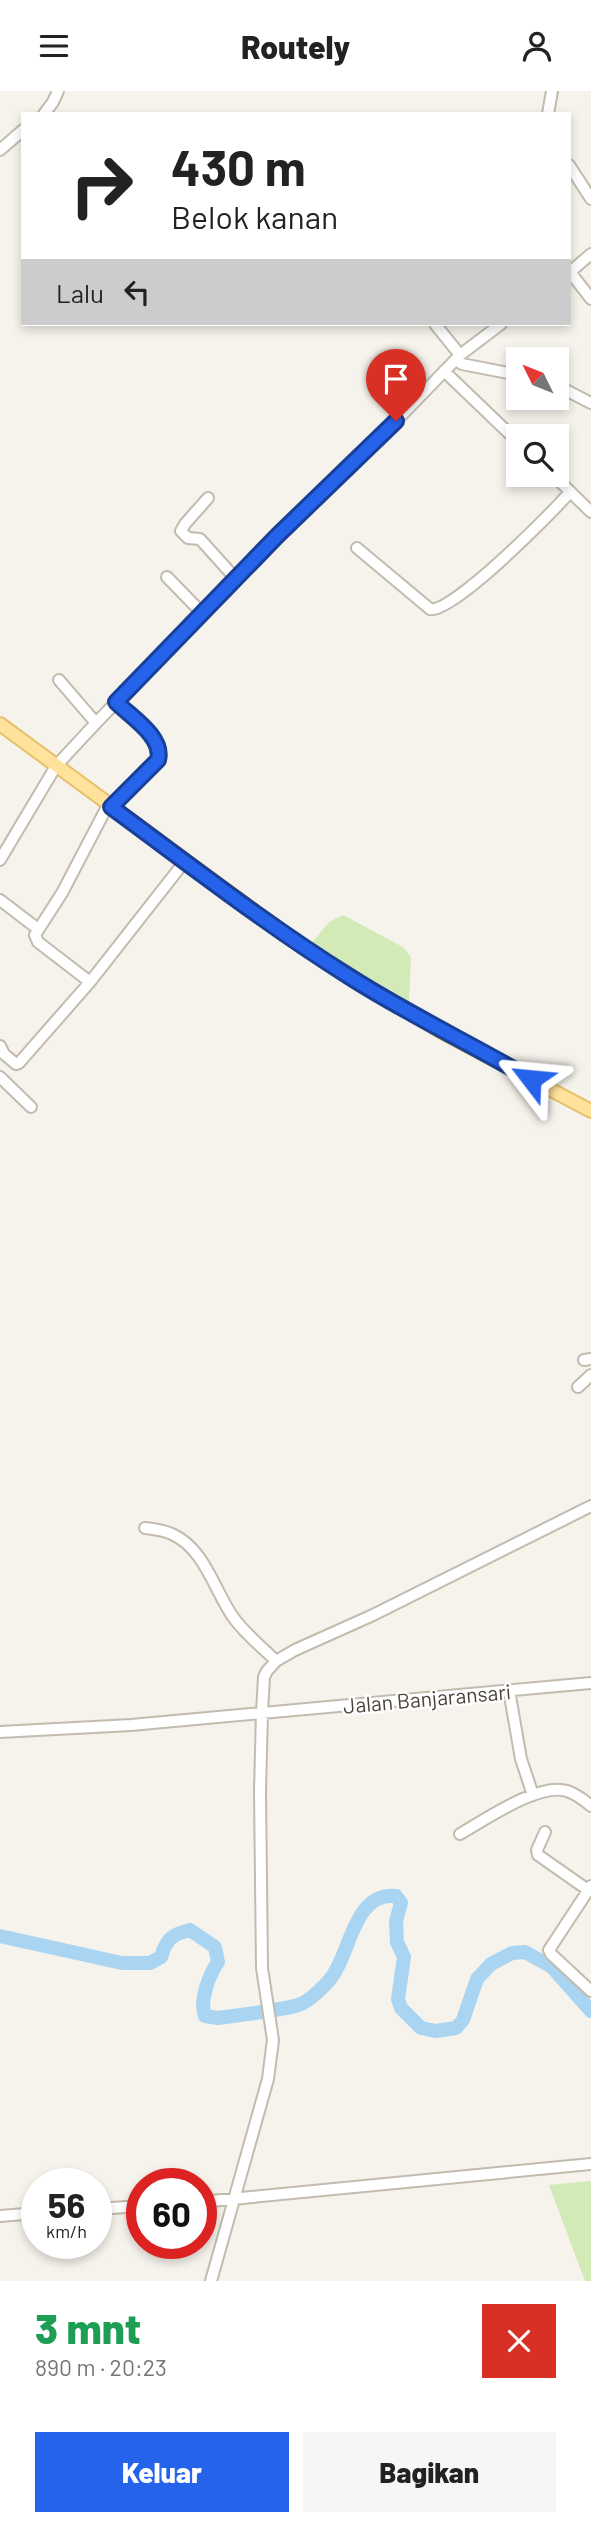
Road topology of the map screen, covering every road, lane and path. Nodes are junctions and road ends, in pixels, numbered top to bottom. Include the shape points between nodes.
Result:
1 (58, 91) edge
2 (552, 91) edge
3 (46, 112) edge
4 (548, 112) edge
5 (21, 132) edge
6 (0, 150) edge
7 (571, 168) edge
8 (591, 199) edge
9 (591, 254) edge
10 (571, 270) edge
11 (571, 274) edge
12 (591, 299) edge
13 (436, 326) edge
14 (499, 326) edge
15 (458, 358) junction
16 (444, 371) junction
17 (506, 373) edge
18 (569, 392) edge
19 (591, 403) edge
20 (506, 430) edge
21 (565, 487) edge
22 (570, 492) junction
23 (208, 498) dead end
24 (591, 512) edge
25 (356, 548) dead end
26 (167, 577) dead end
27 (236, 579) junction
28 (202, 613) junction
29 (59, 680) dead end
30 (116, 702) junction
31 (96, 723) junction
32 (0, 724) edge
33 (56, 766) junction
34 (110, 806) junction
35 (1, 858) edge
36 (185, 861) junction
37 (0, 900) edge
38 (38, 929) junction
39 (90, 982) junction
40 (1, 1052) edge
41 (0, 1077) edge
42 (31, 1107) dead end
43 (591, 1111) edge
44 (591, 1375) edge
45 (578, 1387) dead end
46 (591, 1506) edge
47 (145, 1528) dead end
48 (275, 1661) junction
49 (591, 1683) edge
50 (509, 1690) junction
51 (262, 1712) junction
52 (0, 1732) edge
53 (533, 1795) junction
54 (591, 1806) edge
55 (545, 1832) dead end
56 (460, 1834) dead end
57 (589, 1888) edge
58 (591, 1991) edge
59 (591, 2164) edge
60 (234, 2200) junction
61 (217, 2201) edge
62 (21, 2214) edge
63 (0, 2216) edge
64 (211, 2281) edge

1 - 3 street
2 - 4 street
5 - 6 street
7 - 8 street
9 - 10 street
11 - 12 street
13 - 15 street
14 - 15 street
15 - 16 street
15 - 17 street via 462,365
16 - 20 street
16 - 27 street
18 - 19 street
21 - 22 street
22 - 24 street
22 - 25 street via 459,597 437,610
23 - 27 street via 181,531 188,538 200,539
26 - 28 street
27 - 28 street
28 - 30 street
29 - 31 street
30 - 31 street
30 - 34 street via 156,740 159,753 158,760
31 - 33 street
32 - 33 main road
33 - 34 main road
33 - 35 street
34 - 36 main road
34 - 38 street
36 - 39 street
36 - 43 main road via 352,978 440,1031
37 - 38 street
38 - 39 street via 38,942
39 - 40 street via 19,1063
41 - 42 street
44 - 45 street
46 - 48 street
47 - 48 street via 169,1533 189,1546 236,1621
48 - 51 street via 264,1677
49 - 50 street, Jalan Banjaransari
50 - 51 street, Jalan Banjaransari
50 - 53 street via 521,1759
51 - 52 street, Jalan Banjaransari via 99,1728
51 - 60 street via 261,1940 273,2040 271,2066
53 - 54 street via 565,1790
53 - 56 street
55 - 57 street via 538,1855
57 - 58 street via 549,1950
59 - 60 street
60 - 61 street
60 - 64 street
62 - 63 street

